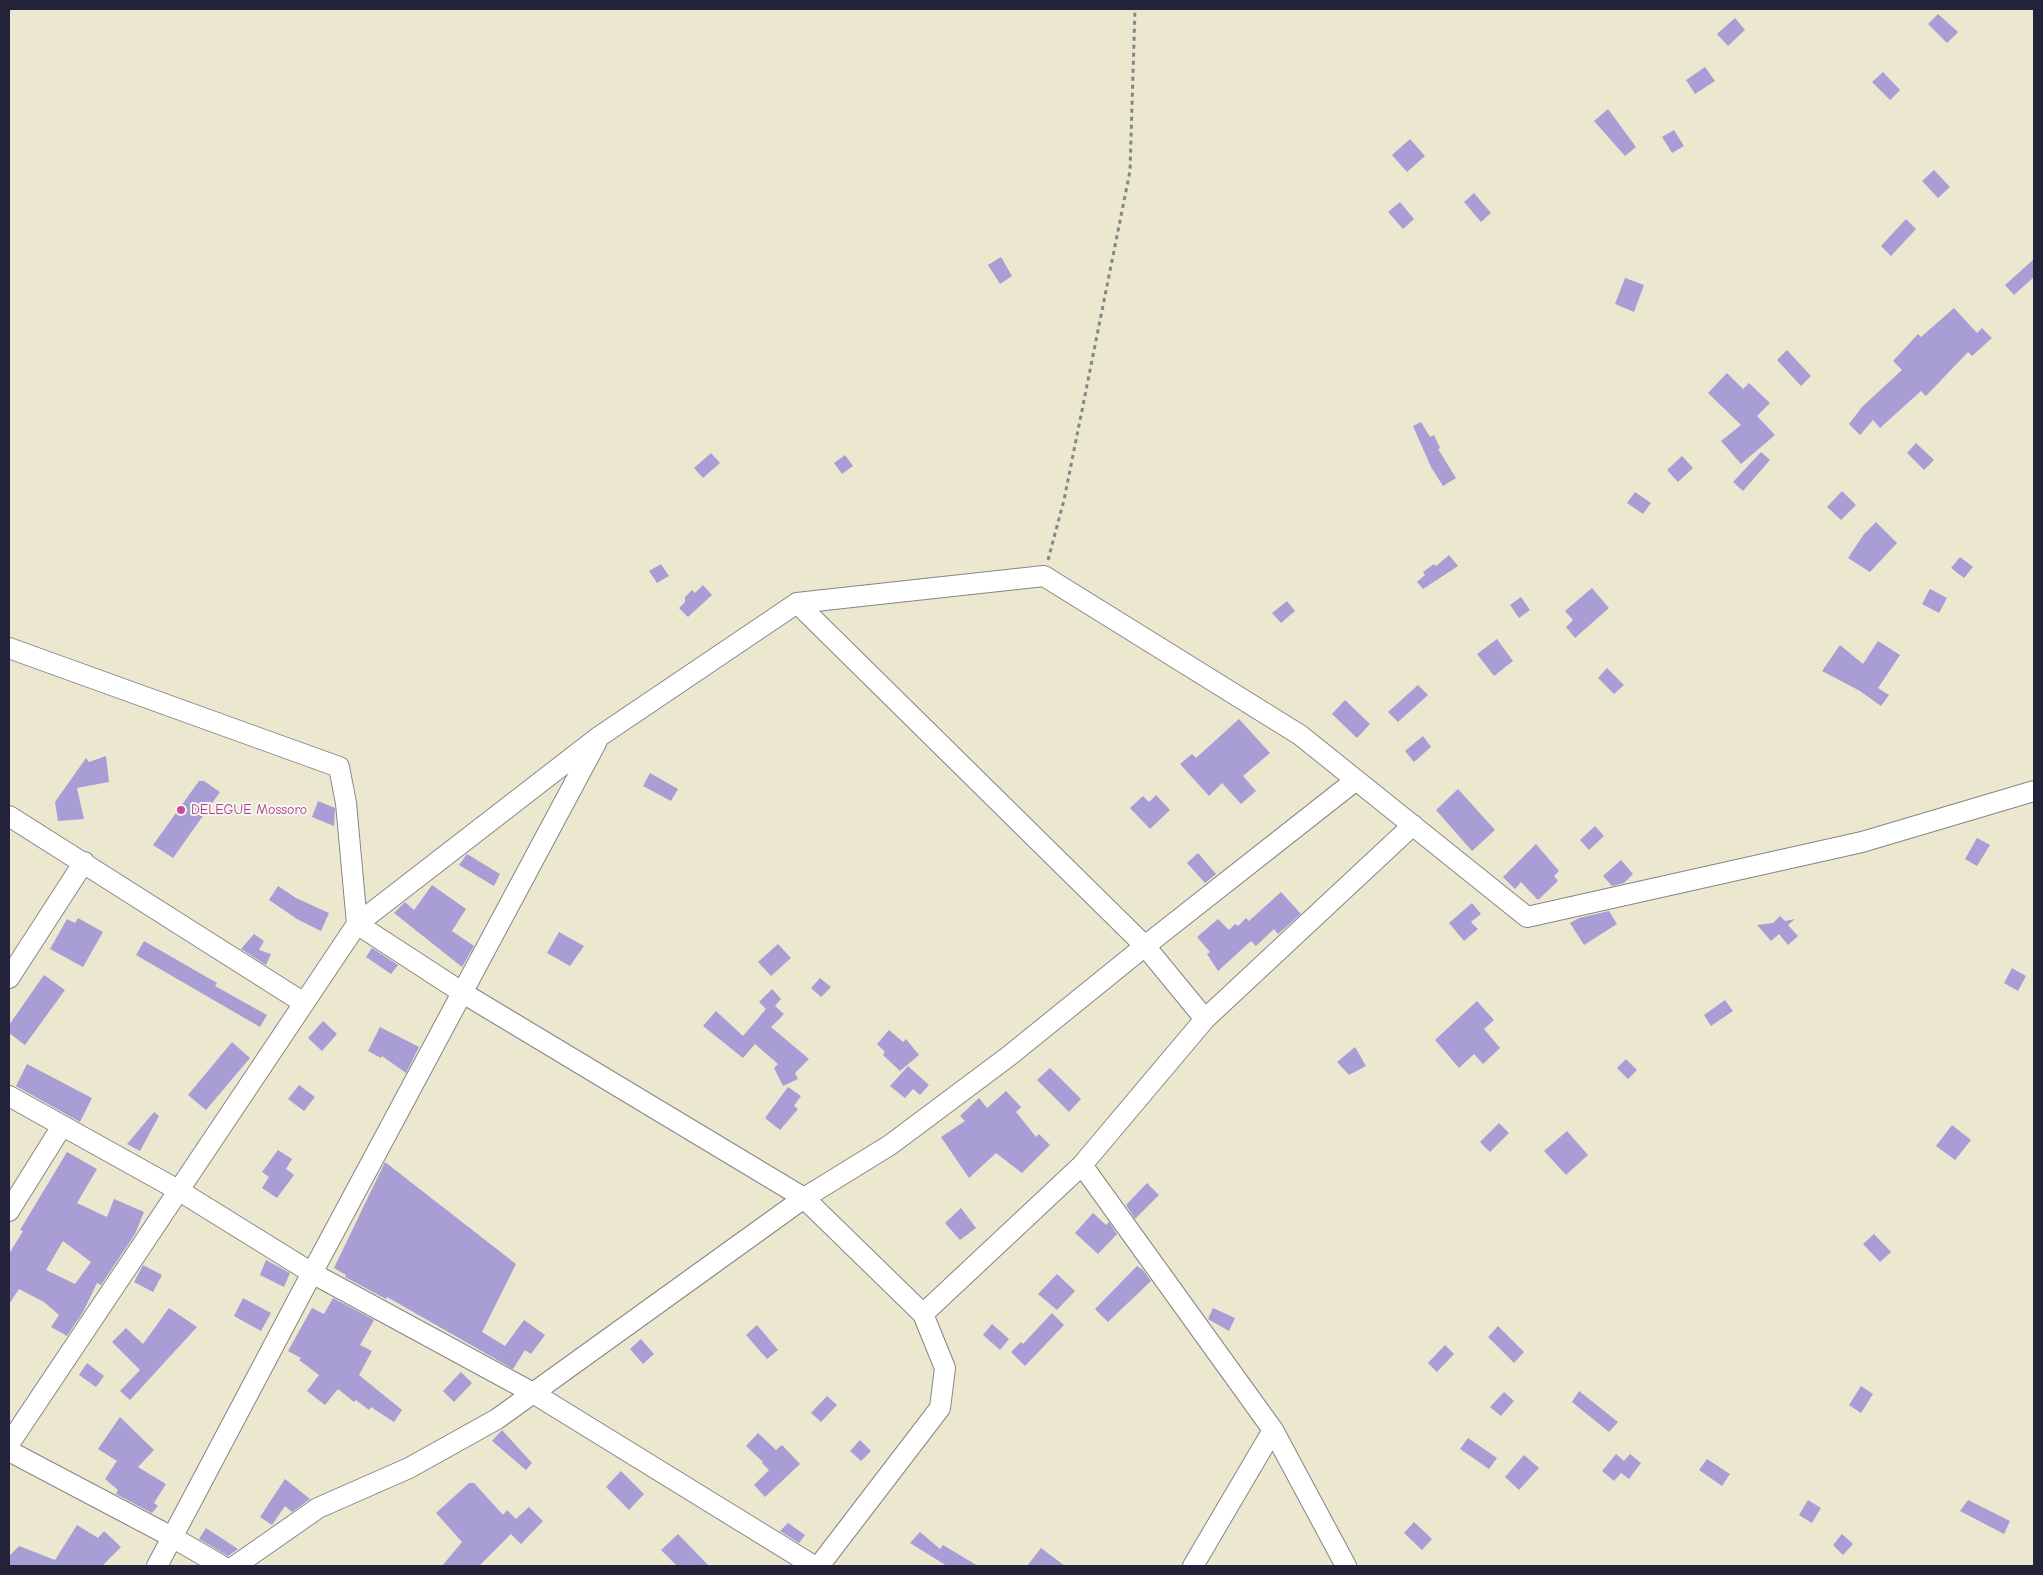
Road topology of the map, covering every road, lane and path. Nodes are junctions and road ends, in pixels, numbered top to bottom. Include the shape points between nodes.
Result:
1 (1135, 9) edge
2 (1044, 576) junction
3 (797, 603) junction
4 (9, 648) edge
5 (600, 736) junction
6 (1356, 780) junction
7 (2034, 791) edge
8 (9, 816) edge
9 (1412, 825) junction
10 (84, 862) junction
11 (357, 924) junction
12 (1145, 946) junction
13 (9, 978) edge
14 (463, 993) junction
15 (304, 1003) junction
16 (1205, 1019) junction
17 (9, 1096) edge
18 (62, 1126) junction
19 (1082, 1165) junction
20 (178, 1190) junction
21 (804, 1198) junction
22 (9, 1210) edge
23 (312, 1273) junction
24 (923, 1314) junction
25 (533, 1393) junction
26 (1273, 1430) junction
27 (9, 1444) edge
28 (9, 1450) edge
29 (172, 1537) junction
30 (157, 1566) edge
31 (222, 1566) edge
32 (235, 1566) edge
33 (814, 1566) edge
34 (819, 1566) edge
35 (1193, 1566) edge
36 (1346, 1566) edge

1 - 2 path via 1130,170 1064,500
2 - 3 street
2 - 6 street via 1300,736
3 - 5 street
3 - 12 street
4 - 11 street via 339,767 346,803
5 - 11 street
5 - 14 street
6 - 9 street
6 - 12 street
7 - 9 street via 1862,842 1527,917
8 - 10 street
9 - 16 street
10 - 13 street
10 - 15 street
11 - 14 street
11 - 15 street
12 - 16 street
12 - 21 street via 1009,1056 890,1145
14 - 21 street
14 - 23 street
15 - 20 street
16 - 19 street
17 - 18 street
18 - 20 street
18 - 22 street
19 - 24 street
19 - 26 street
20 - 23 street
20 - 27 street
21 - 24 street
21 - 25 street
23 - 25 street
23 - 29 street
24 - 34 street via 945,1368 940,1408
25 - 32 street via 497,1420 409,1468 318,1508
25 - 33 street
26 - 35 street
26 - 36 street
28 - 29 street
29 - 30 street
29 - 31 street

